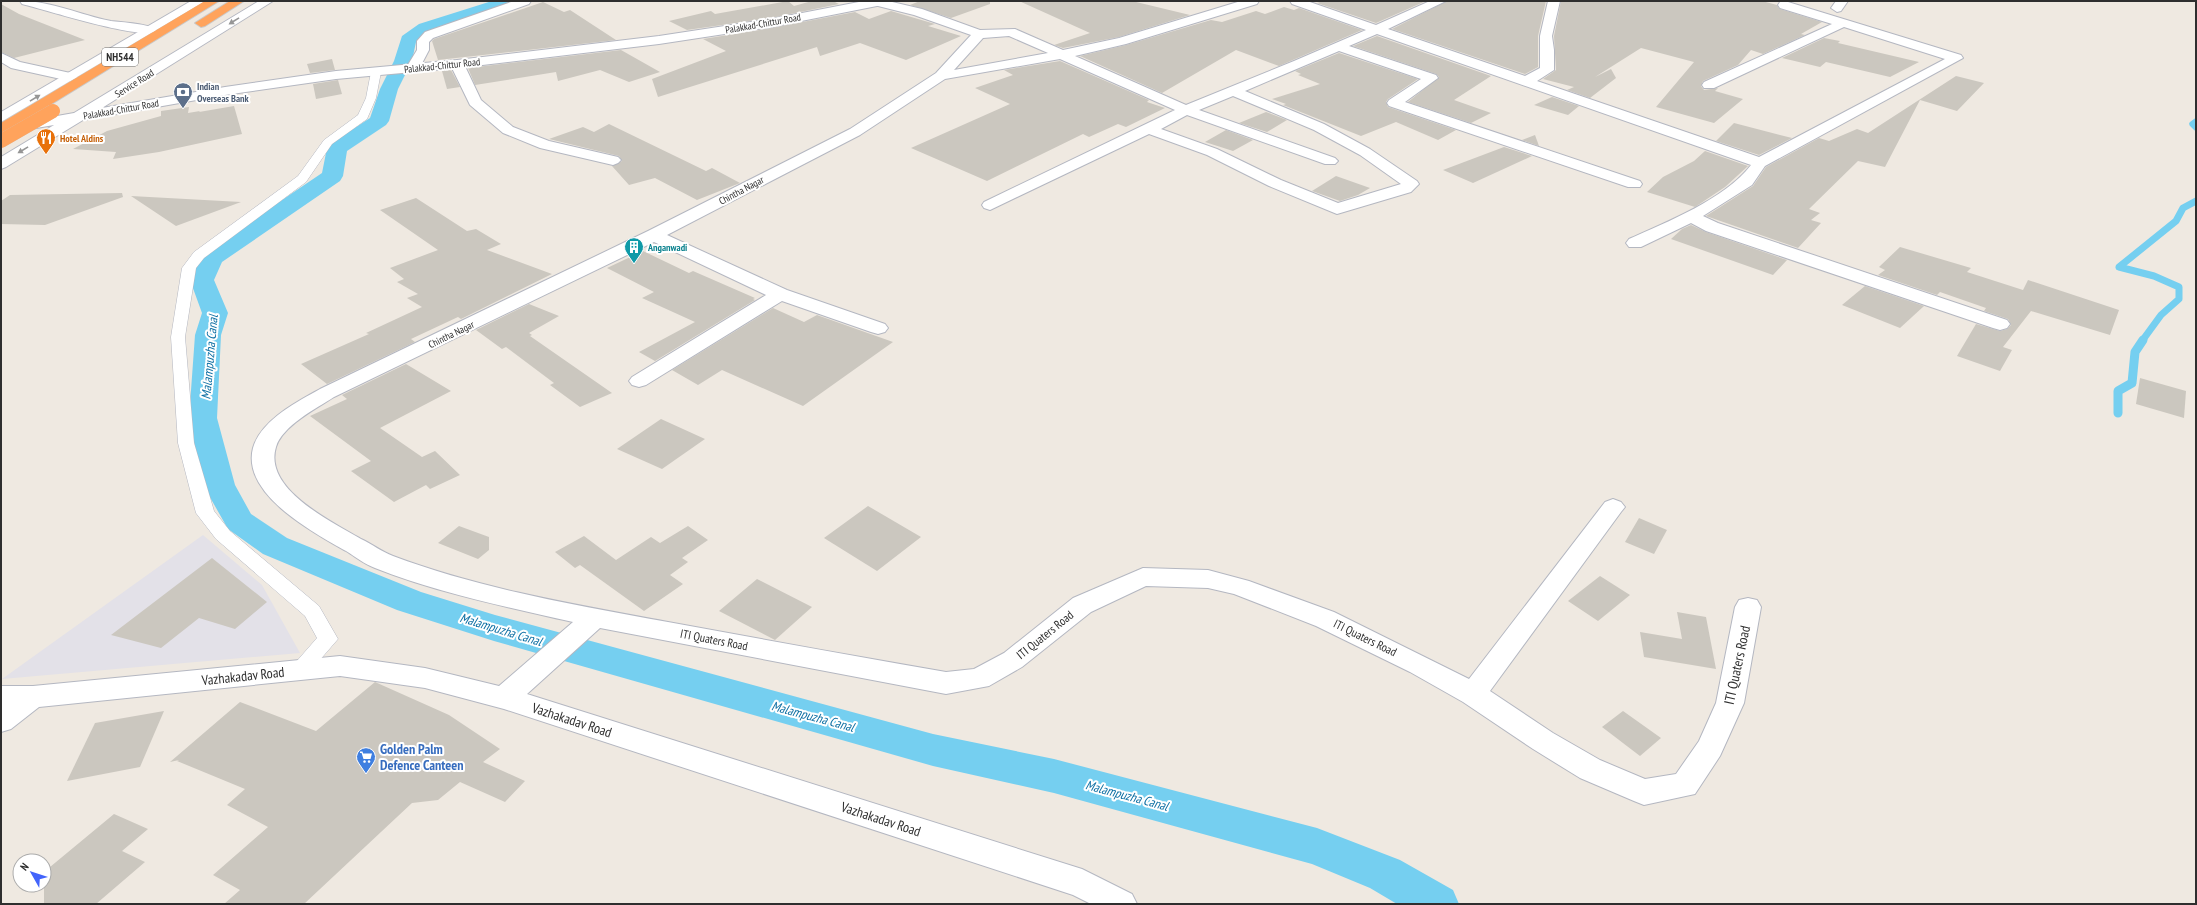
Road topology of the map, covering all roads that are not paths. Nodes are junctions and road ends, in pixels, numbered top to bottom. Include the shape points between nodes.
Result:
1 (26, 1) edge
2 (199, 1) edge
3 (213, 1) edge
4 (238, 1) edge
5 (267, 1) edge
6 (497, 1) edge
7 (525, 1) edge
8 (880, 1) edge
9 (1253, 1) edge
10 (1296, 1) edge
11 (1440, 1) edge
12 (1554, 1) edge
13 (1784, 5) dead end
14 (1841, 24) junction
15 (416, 29) dead end
16 (1376, 29) junction
17 (150, 30) junction
18 (978, 34) junction
19 (1336, 46) junction
20 (1060, 55) junction
21 (1, 57) edge
22 (457, 64) junction
23 (412, 68) junction
24 (377, 72) junction
25 (941, 76) junction
26 (70, 77) junction
27 (1526, 81) junction
28 (1709, 85) dead end
29 (1232, 91) junction
30 (1186, 110) junction
31 (81, 116) junction
32 (1, 118) edge
33 (1, 130) edge
34 (1148, 130) junction
35 (1, 141) edge
36 (613, 160) dead end
37 (1330, 161) dead end
38 (1760, 163) junction
39 (1, 164) edge
40 (1634, 184) dead end
41 (990, 205) dead end
42 (1691, 217) junction
43 (654, 235) junction
44 (1635, 243) dead end
45 (780, 294) junction
46 (2000, 324) dead end
47 (878, 328) dead end
48 (639, 381) dead end
49 (1613, 507) dead end
50 (1748, 607) dead end
51 (595, 618) junction
52 (300, 670) junction
53 (1473, 694) junction
54 (1, 697) edge
55 (33, 697) junction
56 (504, 698) junction
57 (1, 721) edge
58 (1121, 904) edge

1 - 17 street via 109,24
2 - 17 street
3 - 33 highway, NH544
4 - 35 highway, NH544, bridge
5 -> 31 street, Service Road
6 - 15 street
7 - 23 street via 429,35 423,41 423,50
8 - 18 street
8 - 22 street, Palakkad-Chittur Road via 771,23 659,40
9 - 20 street via 1122,41
10 - 16 street
11 - 16 street
12 - 27 street via 1546,36 1547,70
13 - 14 street
14 - 28 street
14 - 38 street via 1956,58
16 - 19 street
16 - 27 street
17 - 26 street
18 - 20 street via 1011,32
18 - 25 street, Chintha Nagar
19 - 29 street
19 - 40 street via 1431,78 1394,103
20 - 25 street
20 - 30 street
21 - 26 street via 16,65
22 - 23 street, Palakkad-Chittur Road
22 - 36 street via 475,102 508,130 545,145
23 - 24 street, Palakkad-Chittur Road
24 - 31 street, Palakkad-Chittur Road via 336,75 225,91
24 - 52 lane via 371,98 362,117 328,142 302,179 198,255 189,268 178,338 186,442 205,513 223,535 312,611 328,639
25 - 43 street, Chintha Nagar via 855,132
32 -> 26 street
27 - 38 street
29 - 30 street
29 - 34 street via 1319,127 1365,152 1411,184 1405,189 1337,209 1275,183 1212,152
30 - 34 street
30 - 37 street
31 - 33 street, Palakkad-Chittur Road
31 -> 39 street, Service Road
34 - 41 street
38 - 42 street via 1746,182
42 - 44 street
42 - 46 street via 1712,227
43 - 45 street
43 - 51 street, Chintha Nagar via 320,397 293,414 270,437 264,448 264,469 276,492 309,519 385,563 499,596
45 - 47 street
45 - 48 street
49 - 53 street
50 - 53 street, ITI Quaters Road via 1730,703 1710,748 1685,785 1644,792 1590,769
51 - 53 street, ITI Quaters Road via 946,683 979,678 999,668 1013,660 1082,605 1143,577 1208,579 1240,587 1325,619
51 - 56 street
52 - 55 street, Vazhakadav Road
52 - 56 street, Vazhakadav Road via 340,666 425,678
54 - 55 street, Vazhakadav Road
55 - 57 street
56 - 58 street, Vazhakadav Road via 1082,883

